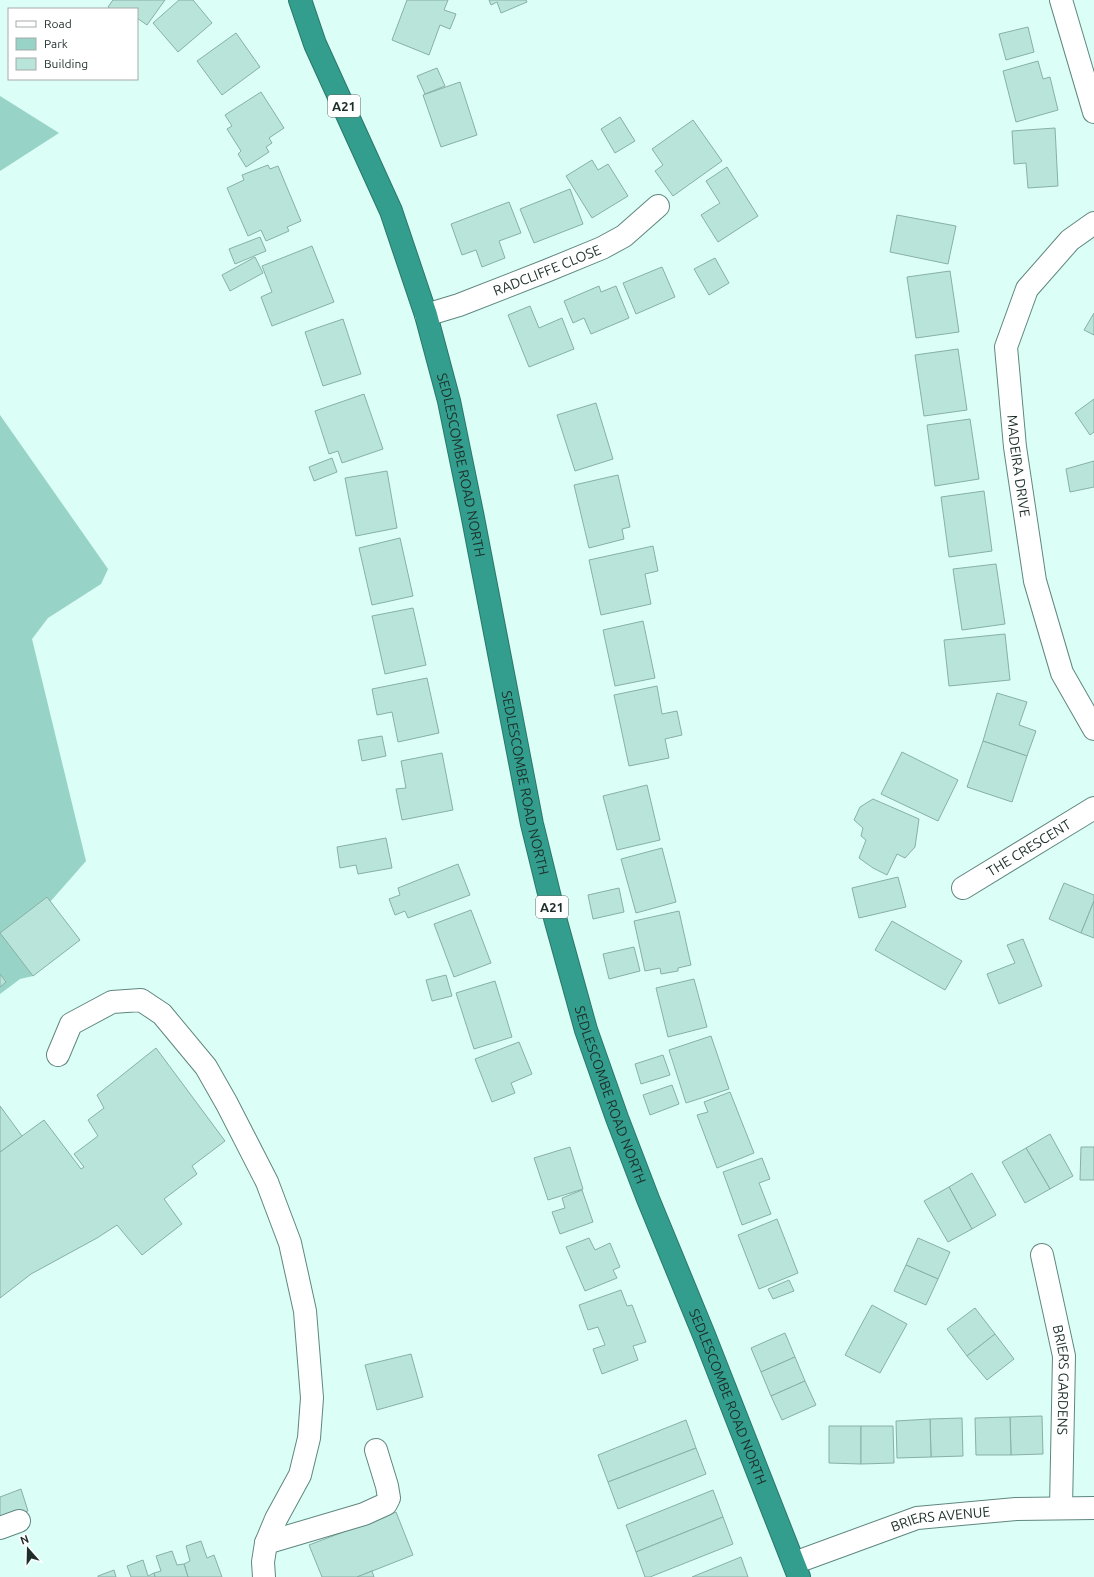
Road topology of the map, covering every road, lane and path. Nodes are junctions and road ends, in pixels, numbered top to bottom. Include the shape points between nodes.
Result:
1 (300, 0) edge
2 (1061, 0) edge
3 (1094, 112) edge
4 (658, 206) dead end
5 (1094, 224) edge
6 (426, 315) junction
7 (1094, 729) edge
8 (1094, 808) edge
9 (963, 888) dead end
10 (58, 1054) dead end
11 (1042, 1255) dead end
12 (376, 1450) dead end
13 (1061, 1508) junction
14 (1094, 1508) edge
15 (266, 1543) junction
16 (797, 1570) edge
17 (264, 1577) edge

1 - 6 highway, SEDLESCOMBE ROAD NORTH / A21 via 315,44 391,211
2 - 3 street
4 - 6 street, RADCLIFFE CLOSE via 624,236 602,248 466,302
5 - 7 street, MADEIRA DRIVE via 1070,240 1027,289 1006,347 1015,446 1035,581 1062,673
6 - 16 highway, SEDLESCOMBE ROAD NORTH / A21 via 452,416 532,824 586,1030 648,1199
8 - 9 street, THE CRESCENT
10 - 15 street via 71,1024 112,1002 141,1000 162,1014 206,1067 267,1182 290,1243 304,1310 312,1398 309,1438 300,1475
11 - 13 street, BRIERS GARDENS via 1064,1356
12 - 15 street via 387,1486 389,1498 386,1504 364,1514
13 - 14 street, BRIERS AVENUE
13 - 16 street, BRIERS AVENUE via 1016,1509 916,1518
15 - 17 street

